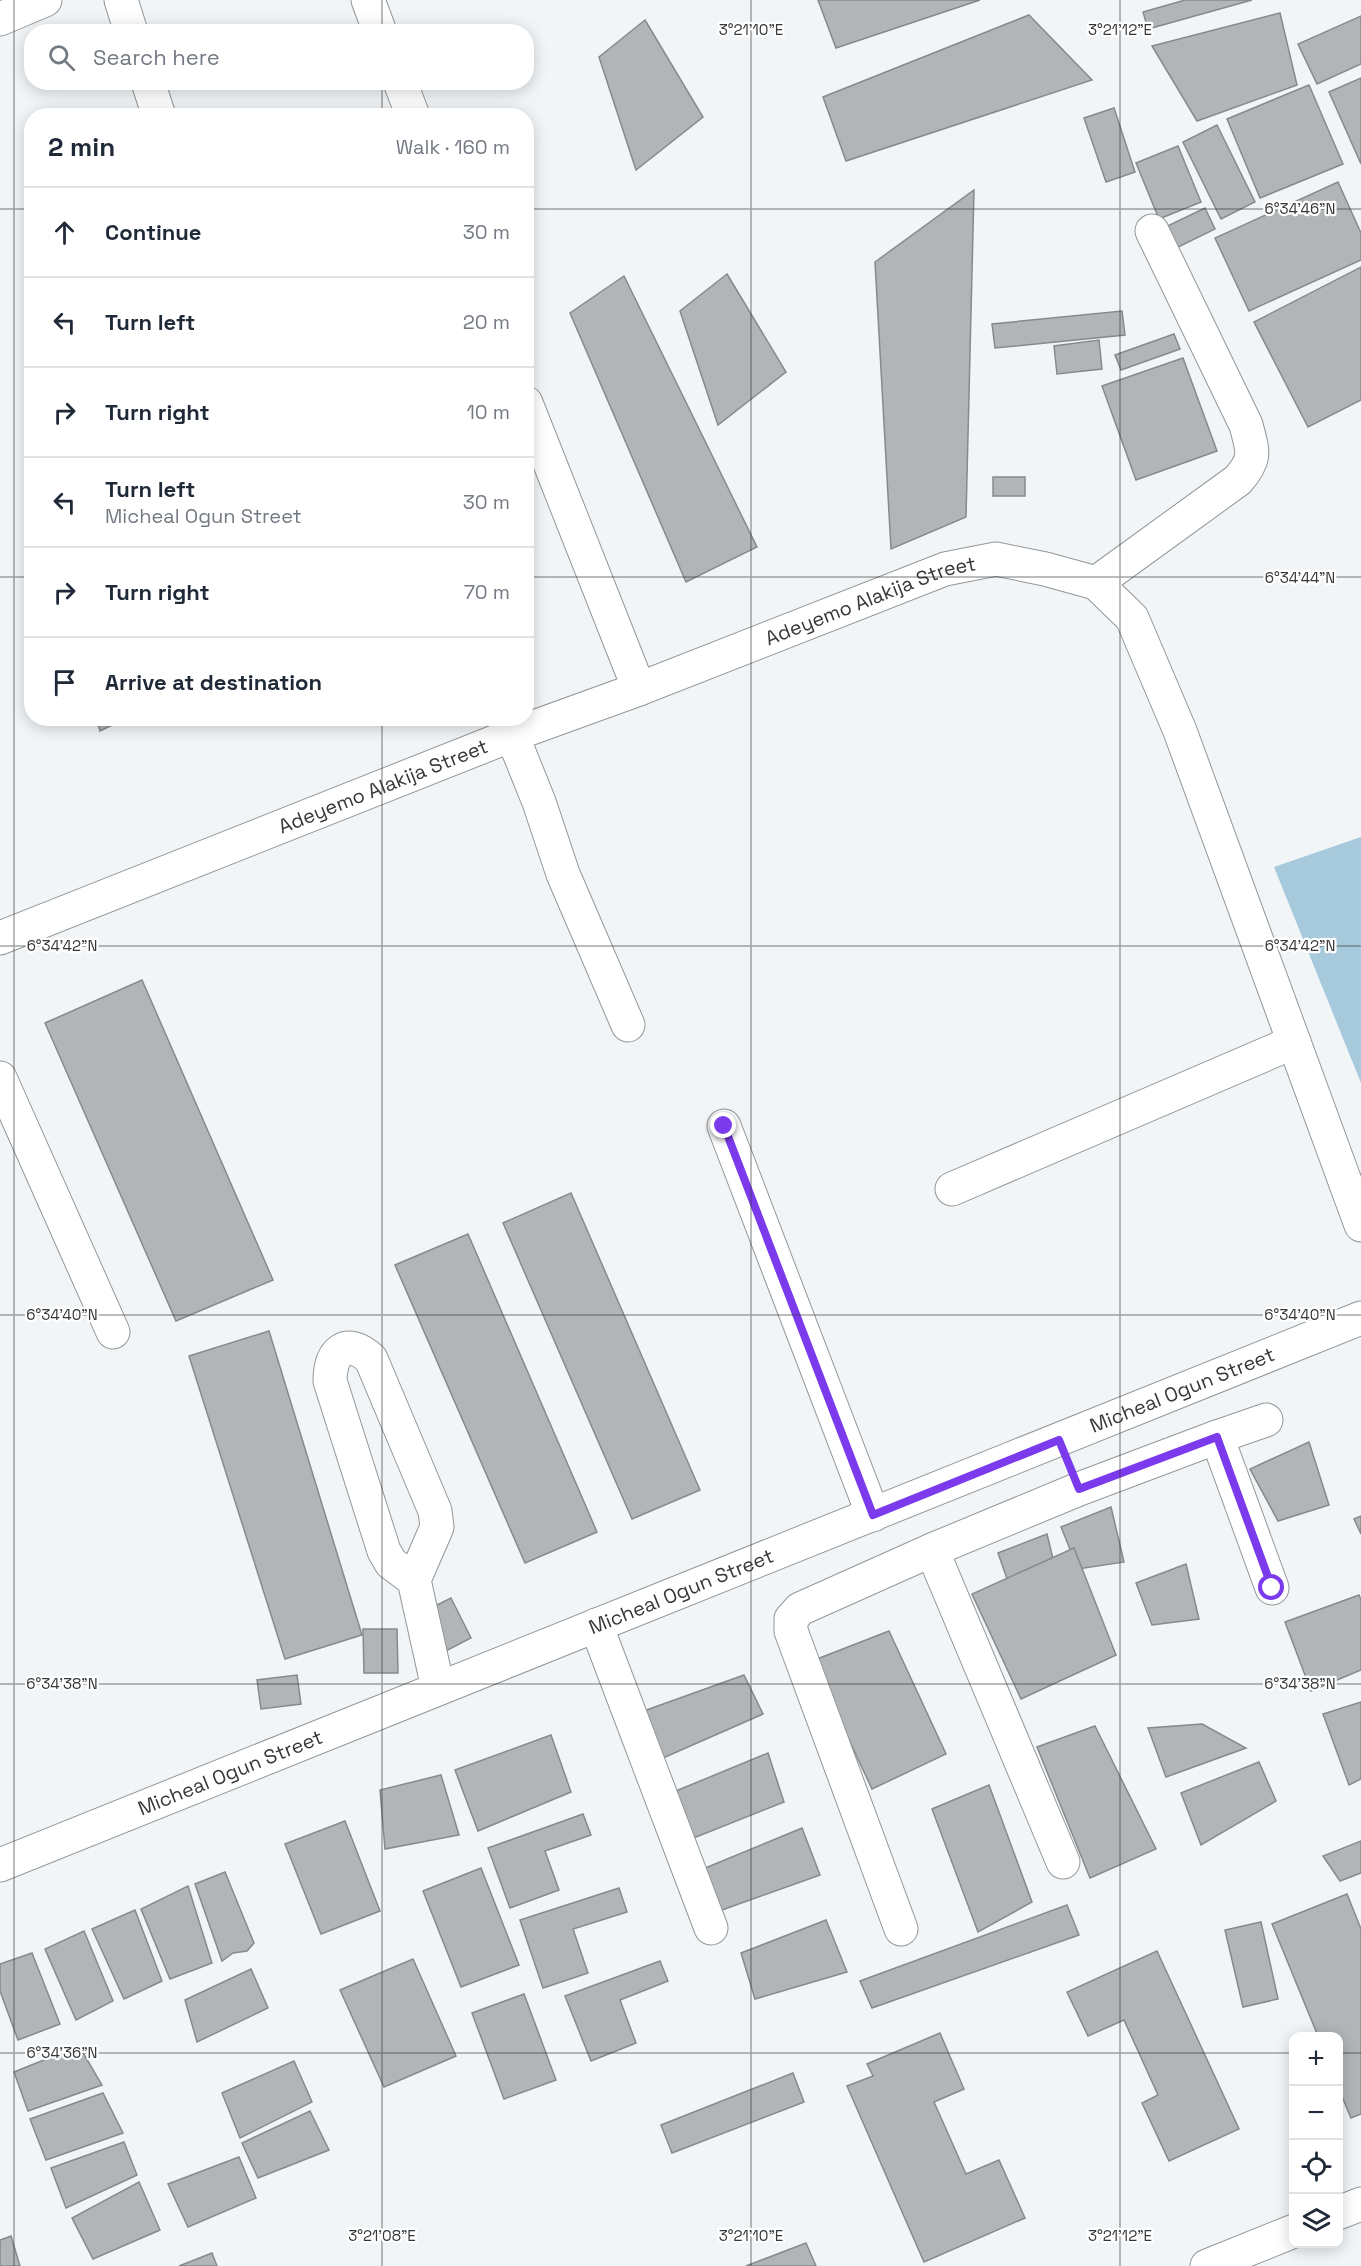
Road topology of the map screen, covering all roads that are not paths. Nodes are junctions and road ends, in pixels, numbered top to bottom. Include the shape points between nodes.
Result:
1 (45, 0) edge
2 (121, 0) edge
3 (368, 0) edge
4 (0, 20) edge
5 (128, 24) edge
6 (377, 24) edge
7 (151, 90) edge
8 (403, 90) edge
9 (156, 108) edge
10 (410, 108) edge
11 (1152, 231) dead end
12 (534, 423) edge
13 (1096, 583) junction
14 (639, 689) junction
15 (512, 735) junction
16 (0, 938) edge
17 (628, 1025) dead end
18 (1294, 1042) junction
19 (0, 1078) edge
20 (724, 1126) dead end
21 (952, 1189) dead end
22 (1361, 1225) edge
23 (1361, 1318) edge
24 (113, 1332) dead end
25 (1266, 1420) dead end
26 (1217, 1437) junction
27 (1059, 1440) junction
28 (1079, 1489) junction
29 (873, 1515) junction
30 (932, 1550) junction
31 (414, 1580) junction
32 (1272, 1588) dead end
33 (596, 1626) junction
34 (438, 1688) junction
35 (1063, 1862) dead end
36 (0, 1865) edge
37 (711, 1928) dead end
38 (901, 1929) dead end
39 (1361, 2204) edge
40 (1343, 2211) edge
41 (1289, 2233) edge
42 (1207, 2266) edge

1 - 4 street
2 - 5 street
3 - 6 street
7 - 9 street
8 - 10 street
11 - 13 street via 1246,425 1252,452 1250,465 1238,480
12 - 14 street
13 - 14 street, Adeyemo Alakija Street via 996,560 945,569
13 - 18 street, Adeyemo Alakija Street via 1132,618 1180,731
14 - 15 street, Adeyemo Alakija Street
15 - 16 street, Adeyemo Alakija Street
15 - 17 street via 563,874
18 - 21 street
18 - 22 street, Adeyemo Alakija Street
19 - 24 street
20 - 29 street
23 - 27 street, Micheal Ogun Street
25 - 26 street
26 - 28 street
26 - 32 street
27 - 28 street
27 - 29 street, Micheal Ogun Street
28 - 30 street
29 - 33 street, Micheal Ogun Street
30 - 35 street
30 - 38 street via 800,1609 791,1619 798,1651
31 - 31 street via 437,1527 435,1511 371,1359 350,1347 332,1360 330,1381 384,1551 392,1563
31 - 34 street
33 - 34 street, Micheal Ogun Street
33 - 37 street
34 - 36 street, Micheal Ogun Street
39 - 40 street
41 - 42 street

